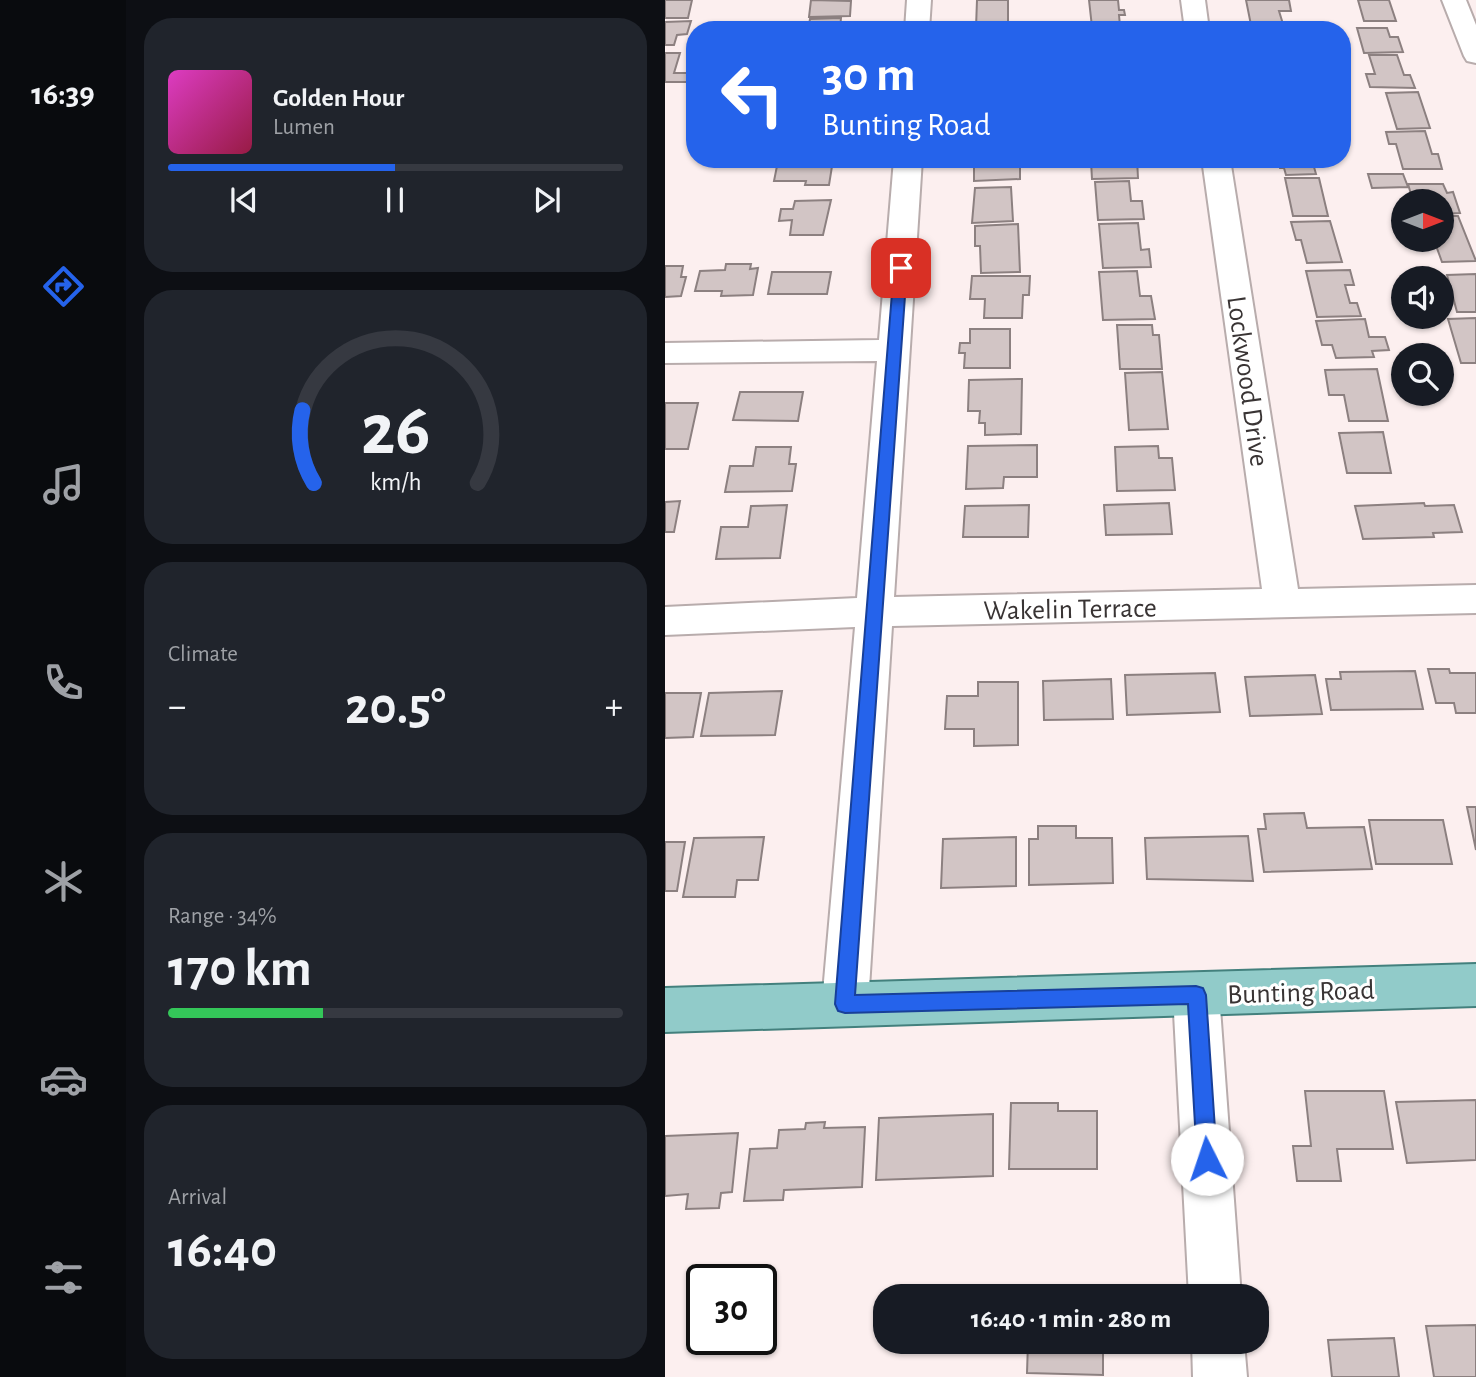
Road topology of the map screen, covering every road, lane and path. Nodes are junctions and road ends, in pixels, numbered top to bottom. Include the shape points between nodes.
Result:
1 (919, 0) edge
2 (1193, 0) edge
3 (1454, 0) edge
4 (918, 21) edge
5 (1196, 21) edge
6 (1476, 56) edge
7 (907, 168) edge
8 (1217, 168) edge
9 (895, 350) junction
10 (665, 353) edge
11 (1476, 599) edge
12 (1282, 603) junction
13 (875, 612) junction
14 (665, 621) edge
15 (1476, 985) edge
16 (1196, 995) junction
17 (845, 1004) junction
18 (665, 1010) edge
19 (1214, 1284) edge
20 (1219, 1354) edge
21 (1220, 1377) edge

1 - 4 street
2 - 5 street
3 - 6 street
7 - 9 street
8 - 12 street, Lockwood Drive
9 - 10 street
9 - 13 street
11 - 12 street, Wakelin Terrace
12 - 13 street, Wakelin Terrace
13 - 14 street, Wakelin Terrace
13 - 17 street
15 - 16 main road, Bunting Road
16 - 17 main road, Bunting Road
16 - 19 street
17 - 18 main road, Bunting Road
20 - 21 street

